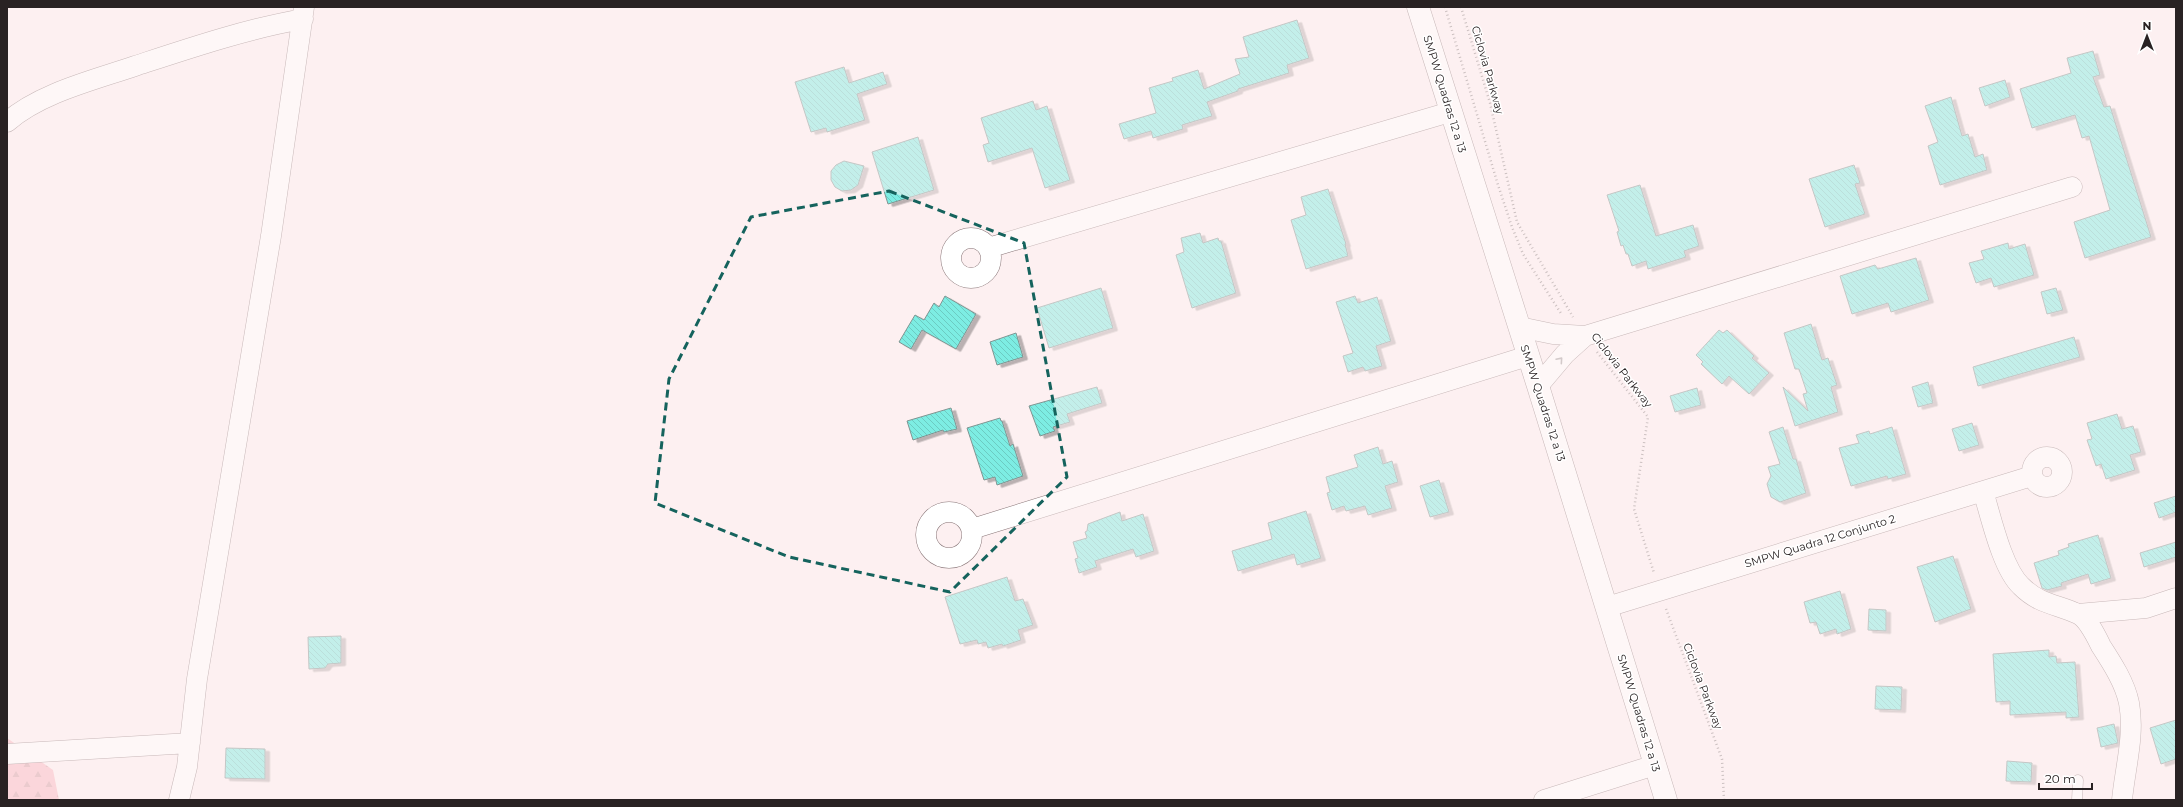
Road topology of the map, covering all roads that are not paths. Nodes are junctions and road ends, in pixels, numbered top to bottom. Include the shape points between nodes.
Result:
1 (1418, 7) edge
2 (303, 13) edge
3 (1450, 112) junction
4 (7, 122) edge
5 (2072, 187) dead end
6 (988, 248) dead end
7 (1519, 327) junction
8 (1580, 336) junction
9 (1528, 356) junction
10 (1538, 386) junction
11 (2032, 476) dead end
12 (1983, 491) junction
13 (972, 529) dead end
14 (2176, 598) edge
15 (1607, 607) junction
16 (2078, 614) junction
17 (190, 743) junction
18 (7, 754) edge
19 (1655, 765) junction
20 (2078, 780) dead end
21 (179, 800) edge
22 (1544, 800) edge
23 (1666, 800) edge
24 (2077, 800) edge
25 (2122, 800) edge

1 - 3 street, SMPW Quadras 12 a 13
2 - 4 street via 81,84 32,104
2 - 17 street via 270,243 197,679
3 - 6 street
3 - 7 street, SMPW Quadras 12 a 13
5 - 8 street
7 - 8 street
7 - 9 street, SMPW Quadras 12 a 13
10 -> 8 street
9 - 10 street, SMPW Quadras 12 a 13
9 - 13 street
10 - 15 street, SMPW Quadras 12 a 13
11 - 12 street, SMPW Quadra 12 Conjunto 2
12 - 15 street, SMPW Quadra 12 Conjunto 2
12 - 16 street via 2013,576 2035,598
14 - 16 street via 2146,608
15 - 19 street, SMPW Quadras 12 a 13
16 - 25 street via 2106,654 2128,703 2129,745
17 - 18 street
17 - 21 street
19 - 22 street
19 - 23 street, SMPW Quadras 12 a 13
20 - 24 lane

